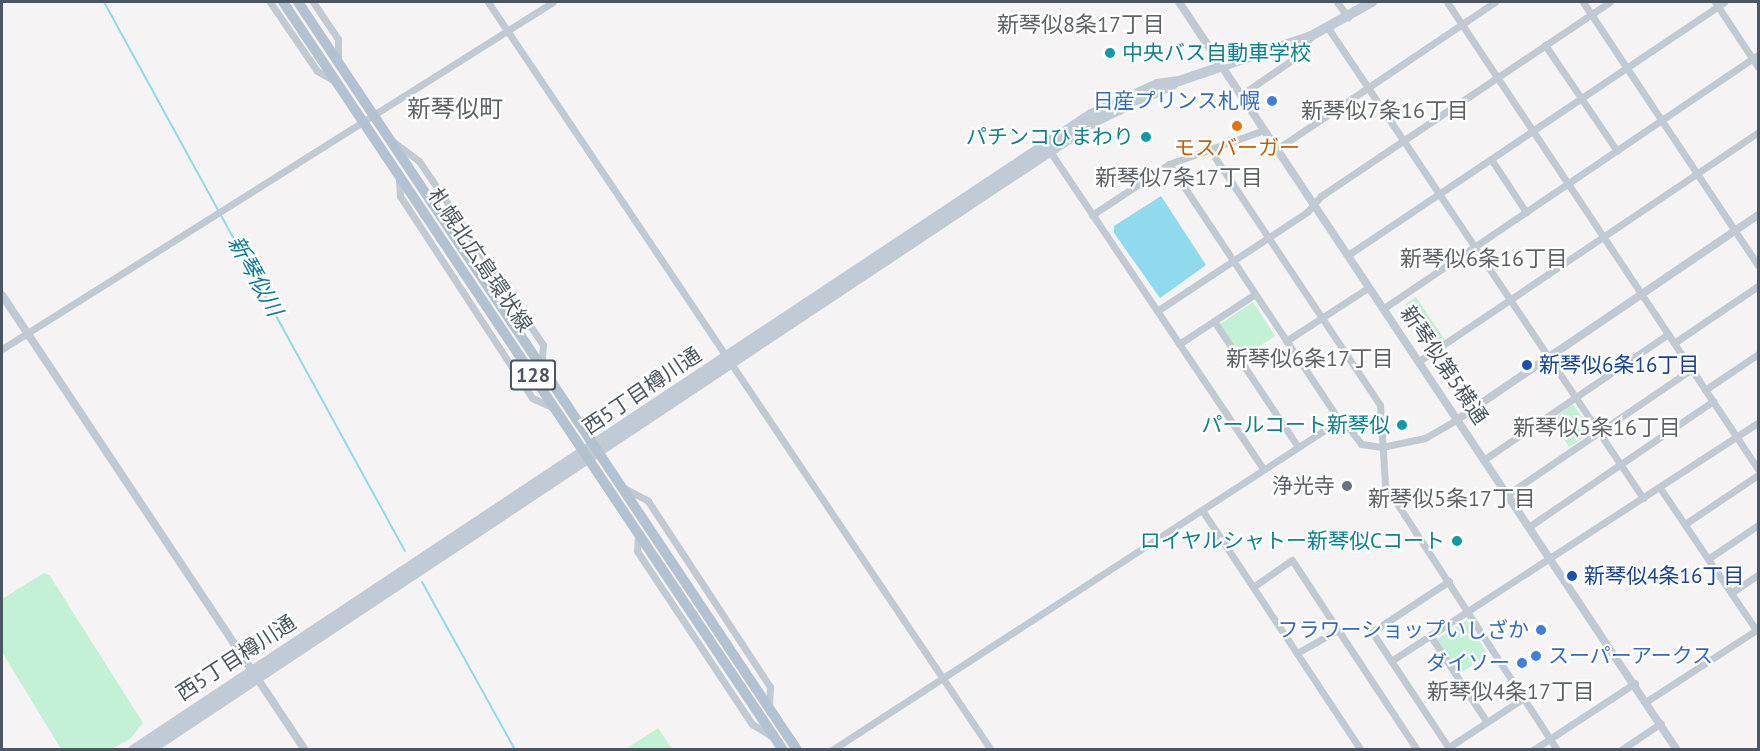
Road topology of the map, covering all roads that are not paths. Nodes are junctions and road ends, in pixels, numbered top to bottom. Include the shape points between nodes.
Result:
1 (270, 2) edge
2 (283, 2) edge
3 (298, 2) edge
4 (313, 2) edge
5 (488, 2) edge
6 (553, 2) edge
7 (1179, 2) edge
8 (1337, 2) edge
9 (1372, 2) edge
10 (1447, 2) edge
11 (1495, 2) edge
12 (1582, 2) edge
13 (1610, 2) edge
14 (1719, 3) edge
15 (1591, 14) junction
16 (1348, 17) junction
17 (1462, 24) junction
18 (1328, 28) junction
19 (508, 30) junction
20 (1311, 36) junction
21 (1545, 45) junction
22 (1756, 57) edge
23 (338, 62) junction
24 (1221, 67) junction
25 (1627, 67) junction
26 (1758, 67) edge
27 (1497, 78) junction
28 (338, 83) junction
29 (1368, 88) junction
30 (1241, 95) junction
31 (1581, 98) junction
32 (372, 112) junction
33 (1662, 120) junction
34 (363, 121) junction
35 (1264, 130) junction
36 (1533, 130) junction
37 (1758, 132) edge
38 (1403, 141) junction
39 (1048, 149) junction
40 (1210, 150) junction
41 (1277, 150) junction
42 (1617, 151) junction
43 (1491, 159) junction
44 (1169, 164) junction
45 (1698, 174) junction
46 (1568, 184) junction
47 (1439, 194) junction
48 (1314, 204) junction
49 (1526, 212) junction
50 (1092, 215) junction
51 (1758, 215) edge
52 (1735, 231) junction
53 (1270, 237) junction
54 (1604, 237) junction
55 (1475, 247) junction
56 (1348, 255) junction
57 (1234, 260) junction
58 (1758, 265) edge
59 (1758, 286) edge
60 (1370, 287) junction
61 (2, 294) edge
62 (1255, 294) junction
63 (1641, 294) junction
64 (1510, 300) junction
65 (1384, 308) junction
66 (1156, 311) junction
67 (1322, 317) junction
68 (1214, 321) junction
69 (27, 333) junction
70 (1668, 334) junction
71 (1286, 341) junction
72 (1674, 343) junction
73 (1179, 344) junction
74 (2, 349) edge
75 (1758, 354) edge
76 (1549, 357) junction
77 (730, 360) junction
78 (1419, 362) junction
79 (1692, 369) junction
80 (1706, 390) junction
81 (1574, 397) junction
82 (1713, 401) junction
83 (1458, 419) junction
84 (1340, 421) junction
85 (1758, 423) edge
86 (1598, 432) junction
87 (1737, 437) junction
88 (1298, 447) junction
89 (1382, 447) junction
90 (592, 453) junction
91 (1485, 459) junction
92 (1620, 465) junction
93 (1263, 469) junction
94 (1758, 469) edge
95 (1758, 475) edge
96 (1660, 488) junction
97 (1508, 494) junction
98 (1643, 498) junction
99 (1202, 510) junction
100 (1685, 524) junction
101 (1758, 525) edge
102 (1530, 526) junction
103 (1551, 557) junction
104 (1708, 559) junction
105 (1758, 575) edge
106 (1449, 581) junction
107 (1253, 587) junction
108 (1731, 594) junction
109 (1469, 611) junction
110 (1338, 630) junction
111 (1757, 630) edge
112 (1430, 635) junction
113 (1297, 653) junction
114 (1391, 661) junction
115 (255, 674) junction
116 (943, 678) junction
117 (1635, 683) junction
118 (1524, 698) junction
119 (1647, 701) junction
120 (1486, 722) junction
121 (1661, 723) junction
122 (1550, 738) junction
123 (1450, 748) edge
124 (133, 750) edge
125 (150, 750) edge
126 (305, 750) edge
127 (783, 750) edge
128 (797, 750) edge
129 (832, 750) edge
130 (991, 750) edge
131 (1361, 750) edge
132 (1417, 750) edge
133 (1533, 750) edge
134 (1557, 750) edge
135 (1621, 750) edge
136 (1677, 750) edge

1 - 28 street via 316,71
2 - 28 main road, 札幌北広島環状線 / 128
3 - 23 main road, 札幌北広島環状線 / 128
4 - 23 street via 338,39
5 - 19 street
6 - 19 street
7 - 24 street, 新琴似第5横通
8 - 16 street
9 - 16 main road, 西5丁目樽川通
10 - 17 street
11 - 17 street
12 - 15 street
13 - 15 street
14 - 22 street
14 - 25 street
15 - 21 street
15 - 25 street
16 - 18 main road, 西5丁目樽川通
17 - 27 street
17 - 29 street
18 - 20 main road, 西5丁目樽川通
18 - 29 street
19 - 32 street
19 - 77 street
20 - 24 main road, 西5丁目樽川通
20 - 30 street via 1292,60
21 - 27 street
21 - 31 street
22 - 26 street
22 - 33 street
23 - 32 main road, 札幌北広島環状線 / 128
24 - 30 street, 新琴似第5横通
24 - 39 main road, 西5丁目樽川通 via 1179,81
25 - 31 street
25 - 33 street
27 - 36 street
27 - 38 street
28 - 34 main road, 札幌北広島環状線 / 128
29 - 38 street
29 - 41 street
30 - 35 street, 新琴似第5横通
31 - 36 street
31 - 42 street
32 - 34 street
32 - 90 main road, 札幌北広島環状線 / 128 via 541,367
33 - 42 street
33 - 45 street
34 - 69 street
34 - 90 main road, 札幌北広島環状線 / 128 via 556,410
35 - 40 street
35 - 41 street, 新琴似第5横通
36 - 43 street
36 - 46 street
37 - 45 street
38 - 47 street
38 - 48 street
39 - 50 street
39 - 77 main road, 西5丁目樽川通
40 - 44 street
40 - 53 street
41 - 48 street, 新琴似第5横通
42 - 46 street
43 - 47 street
43 - 49 street
44 - 50 street
44 - 57 street
45 - 52 street
45 - 54 street
46 - 49 street
46 - 54 street
47 - 55 street
47 - 56 street
48 - 53 street
48 - 56 street, 新琴似第5横通
49 - 55 street
50 - 66 street
51 - 52 street
52 - 58 street
52 - 63 street
53 - 57 street
53 - 67 street
54 - 63 street
54 - 64 street
55 - 64 street
55 - 65 street
56 - 60 street, 新琴似第5横通
57 - 62 street
57 - 66 street
59 - 72 street
60 - 65 street, 新琴似第5横通
60 - 67 street
61 - 69 street
62 - 68 street
62 - 71 street
63 - 70 street
63 - 76 street
64 - 76 street
64 - 78 street
65 - 78 street, 新琴似第5横通
66 - 73 street
67 - 71 street
67 - 89 street via 1380,405
68 - 73 street
68 - 88 street
69 - 74 street
69 - 115 street
70 - 72 street
70 - 81 street
71 - 84 street
72 - 79 street
73 - 93 street
75 - 80 street
76 - 81 street
76 - 83 street
77 - 90 main road, 西5丁目樽川通
77 - 116 street
78 - 83 street, 新琴似第5横通
79 - 80 street
79 - 86 street
80 - 82 street
81 - 86 street
81 - 91 street
82 - 87 street
82 - 92 street
83 - 89 street via 1425,438
83 - 91 street, 新琴似第5横通
84 - 88 street
84 - 89 street via 1361,444
85 - 87 street
86 - 92 street
86 - 97 street
87 - 94 street
87 - 96 street
88 - 93 street
89 - 106 street via 1384,485
90 - 115 main road, 西5丁目樽川通
90 - 127 main road, 札幌北広島環状線 / 128 via 638,532
90 - 128 main road, 札幌北広島環状線 / 128 via 621,487
91 - 97 street, 新琴似第5横通
92 - 98 street
92 - 102 street
93 - 99 street
95 - 100 street
96 - 98 street
96 - 100 street
97 - 102 street, 新琴似第5横通
98 - 103 street
99 - 107 street
99 - 116 street
100 - 104 street
101 - 104 street
102 - 103 street, 新琴似第5横通
103 - 109 street
103 - 117 street, 新琴似第5横通
104 - 108 street
105 - 108 street
106 - 109 street
106 - 114 street via 1372,632
107 - 110 street via 1292,560
107 - 113 street
108 - 111 street
109 - 112 street
109 - 118 street
110 - 113 street
110 - 132 street
111 - 119 street
112 - 114 street
112 - 120 street
113 - 131 street
114 - 123 street
115 - 124 main road, 西5丁目樽川通
115 - 125 main road, 西5丁目樽川通
115 - 126 street
116 - 129 street
116 - 130 street
117 - 119 street, 新琴似第5横通
117 - 122 street
118 - 120 street
118 - 122 street
119 - 121 street, 新琴似第5横通
120 - 123 street
121 - 135 street
121 - 136 street, 新琴似第5横通
122 - 133 street
122 - 134 street

